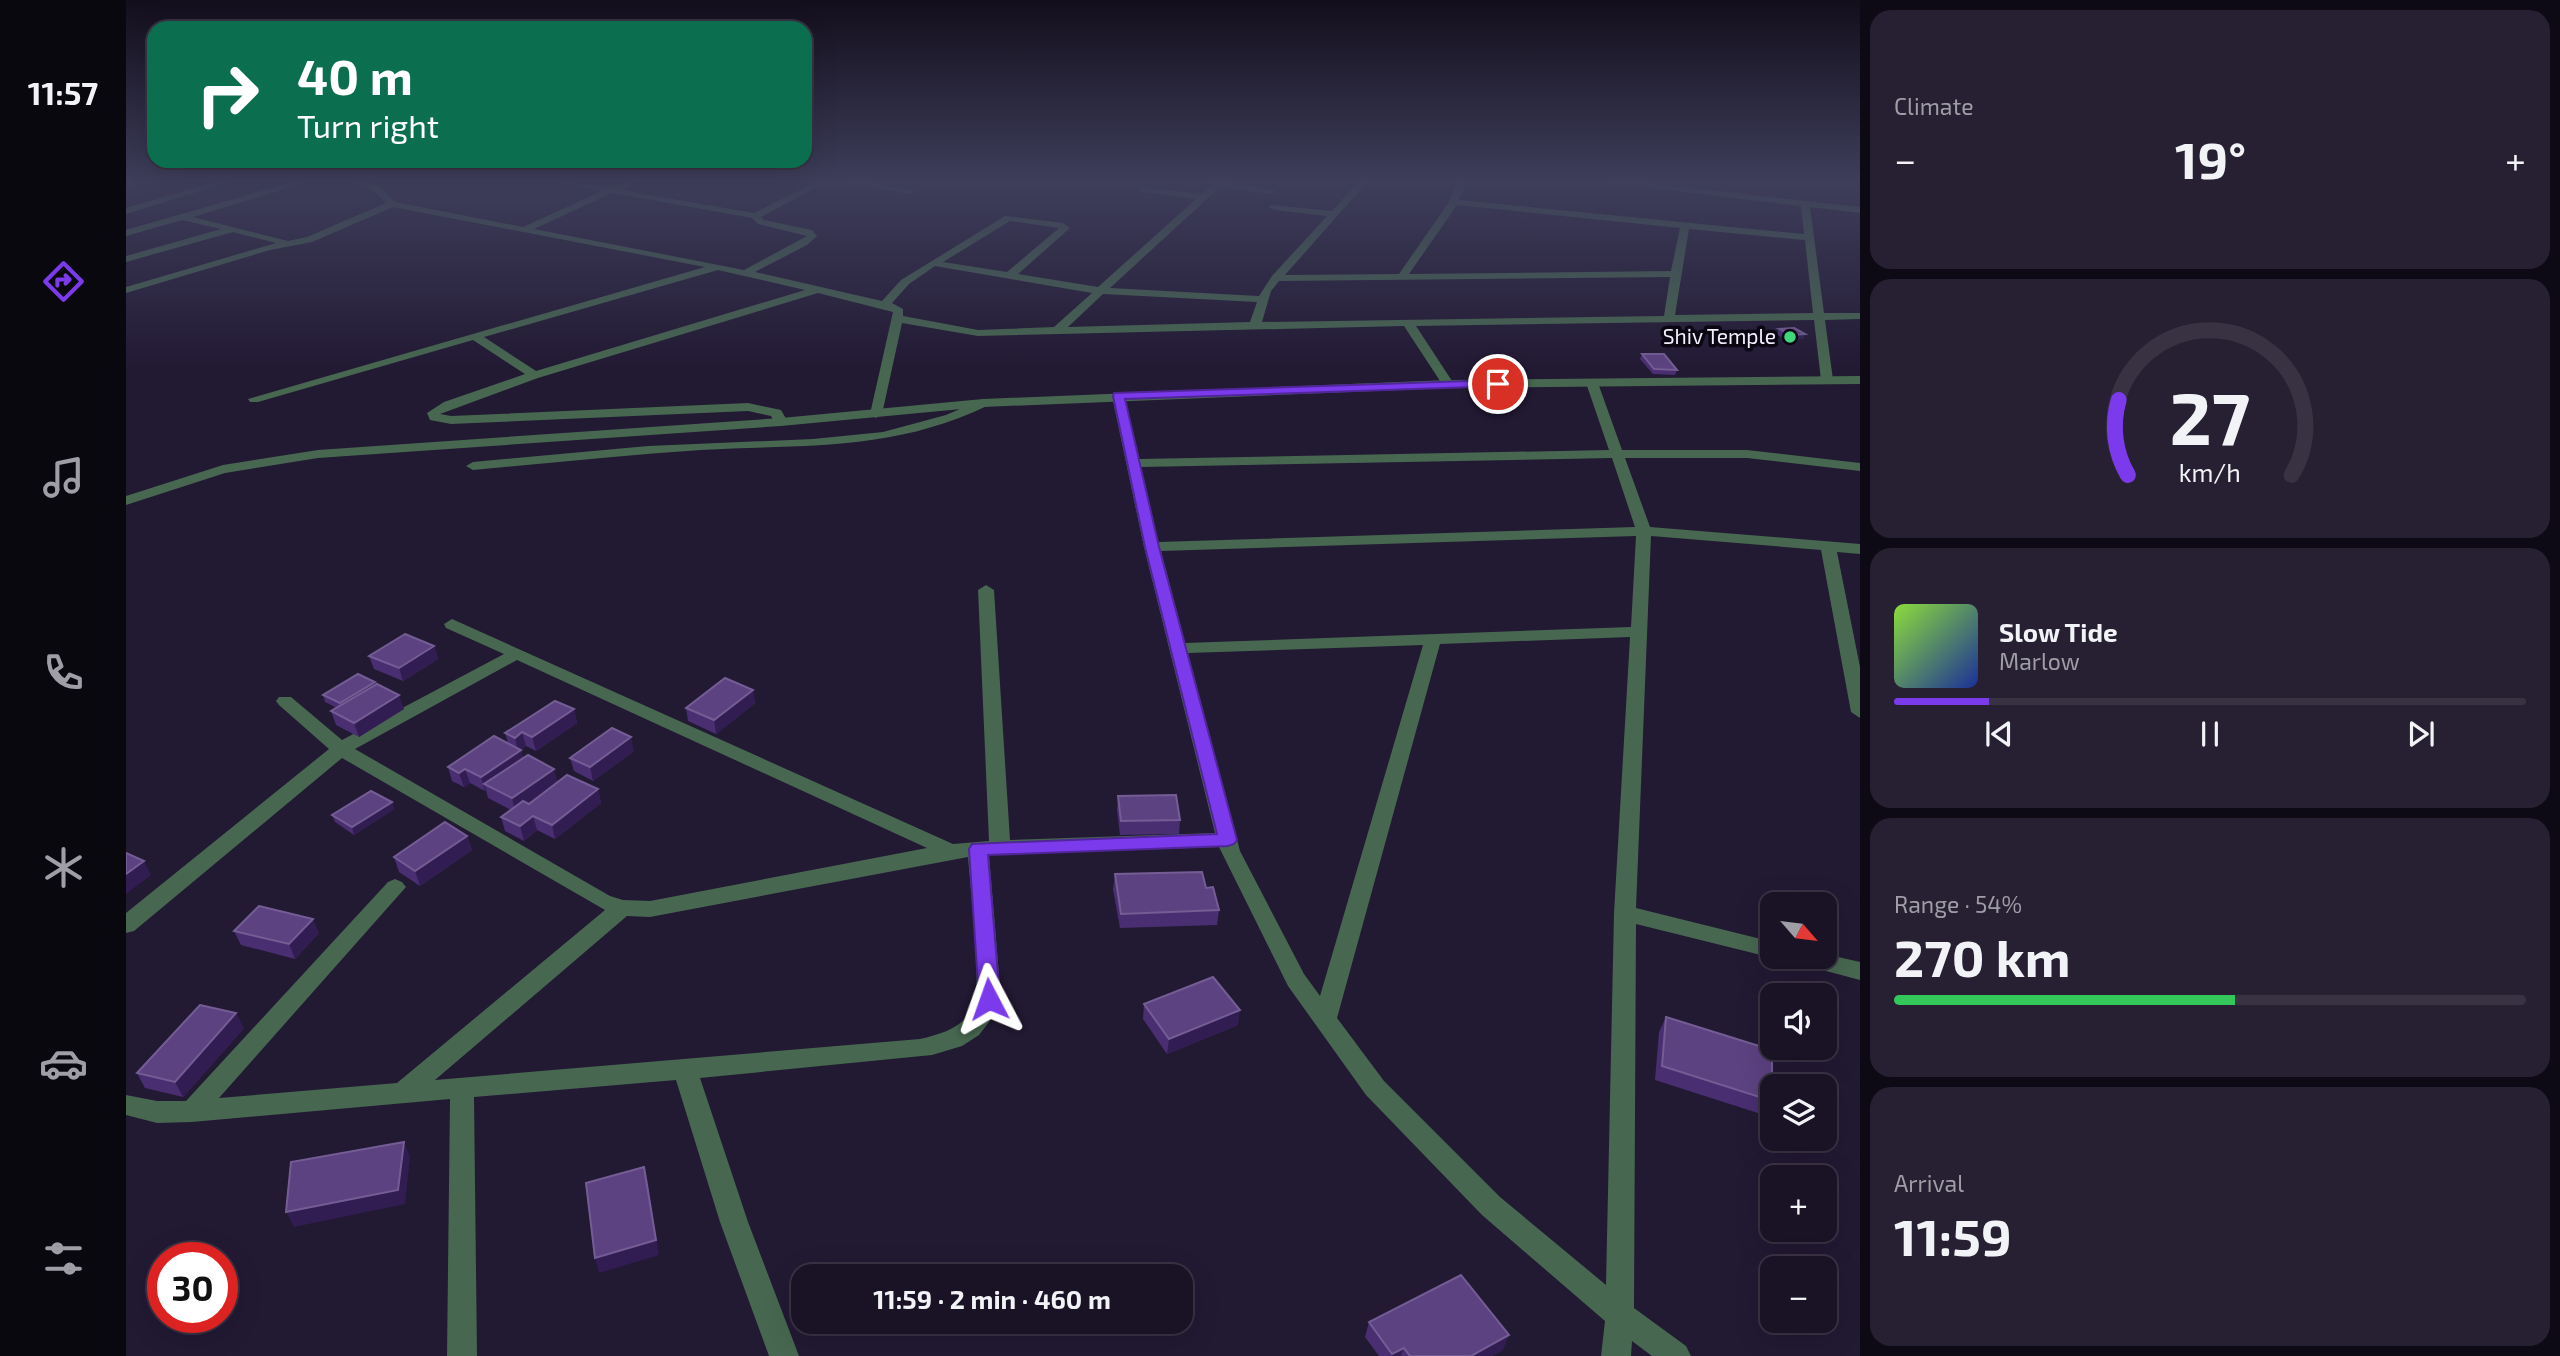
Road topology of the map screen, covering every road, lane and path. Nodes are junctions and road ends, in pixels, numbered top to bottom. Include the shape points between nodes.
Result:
1 (181, 243) edge
2 (294, 243) edge
3 (598, 243) edge
4 (803, 243) edge
5 (966, 243) edge
6 (1047, 243) edge
7 (1153, 243) edge
8 (1307, 243) edge
9 (1425, 243) edge
10 (1682, 243) edge
11 (1811, 243) edge
12 (291, 244) joint
13 (126, 259) edge
14 (933, 263) junction
15 (718, 267) junction
16 (746, 272) junction
17 (1676, 274) junction
18 (1403, 275) junction
19 (1009, 276) junction
20 (1276, 278) junction
21 (126, 290) edge
22 (817, 290) junction
23 (1101, 291) junction
24 (1264, 299) junction
25 (886, 303) junction
26 (1860, 316) edge
27 (899, 318) junction
28 (1669, 318) junction
29 (1819, 318) junction
30 (1408, 323) junction
31 (1255, 325) junction
32 (1058, 330) junction
33 (475, 336) junction
34 (534, 375) junction
35 (1827, 380) junction
36 (1860, 380) edge
37 (1592, 383) junction
38 (1448, 384) junction
39 (1118, 396) junction
40 (254, 399) dead end
41 (983, 403) junction
42 (876, 414) junction
43 (781, 422) junction
44 (1618, 454) junction
45 (1133, 463) junction
46 (473, 466) dead end
47 (1860, 467) edge
48 (126, 501) edge
49 (1644, 531) junction
50 (1152, 547) junction
51 (1828, 547) junction
52 (1860, 549) edge
53 (985, 590) dead end
54 (452, 624) dead end
55 (1639, 632) junction
56 (1433, 639) junction
57 (1854, 647) edge
58 (1178, 648) junction
59 (517, 653) junction
60 (285, 701) dead end
61 (1860, 712) edge
62 (341, 749) junction
63 (1228, 840) junction
64 (989, 848) junction
65 (951, 851) junction
66 (395, 887) dead end
67 (622, 908) junction
68 (1625, 913) junction
69 (126, 925) edge
70 (1760, 947) edge
71 (1838, 966) edge
72 (1860, 971) edge
73 (1325, 1020) junction
74 (685, 1068) junction
75 (462, 1087) junction
76 (402, 1093) junction
77 (126, 1105) edge
78 (192, 1111) junction
79 (1620, 1315) junction
80 (461, 1356) edge
81 (784, 1356) edge
82 (1616, 1356) edge
83 (1676, 1356) edge

1 - 13 street
2 - 12 street
3 - 15 street
4 - 16 street
5 - 14 street
6 - 19 street
7 - 23 street
8 - 20 street
9 - 18 street
10 - 17 street
11 - 29 street
12 - 21 street
14 - 19 street
14 - 25 street via 905,282
15 - 16 street
15 - 33 street
16 - 22 street
17 - 18 street
17 - 28 street
18 - 20 street
19 - 23 street
20 - 24 street
22 - 25 street
22 - 34 street
23 - 24 street
23 - 32 street
24 - 31 street
25 - 27 street via 899,311
26 - 29 street
27 - 32 street via 978,332
27 - 42 street
28 - 29 street
28 - 30 street
29 - 35 street
30 - 31 street
30 - 38 street
31 - 32 street
33 - 34 street
33 - 40 street
34 - 43 street via 433,413 452,420 723,407 769,410 776,412
35 - 36 street
35 - 37 street
37 - 38 street
37 - 44 street
38 - 39 street
39 - 41 street
39 - 45 street
41 - 42 street
41 - 46 street via 931,427 877,438 704,446
42 - 43 street
43 - 48 street via 318,454 223,469
44 - 45 street
44 - 47 street via 1747,454
44 - 49 street
45 - 50 street
49 - 50 street
49 - 51 street
49 - 55 street
50 - 58 street
51 - 52 street
51 - 57 street
53 - 64 street
54 - 59 street
55 - 56 street
55 - 68 street
56 - 58 street
56 - 73 street
57 - 61 street
58 - 63 street
59 - 62 street
59 - 65 street
60 - 62 street
62 - 67 street via 601,901
62 - 69 street
63 - 64 street
63 - 73 street via 1296,981
64 - 65 street
64 - 74 street via 989,999 973,1028 954,1040 920,1049
65 - 67 street via 650,909
66 - 78 street
67 - 76 street
68 - 70 street
68 - 79 street
71 - 72 street
73 - 79 street via 1375,1088 1491,1206
74 - 75 street
74 - 81 street via 734,1222
75 - 76 street
75 - 80 street
76 - 78 street
77 - 78 street via 157,1112
79 - 82 street
79 - 83 street

